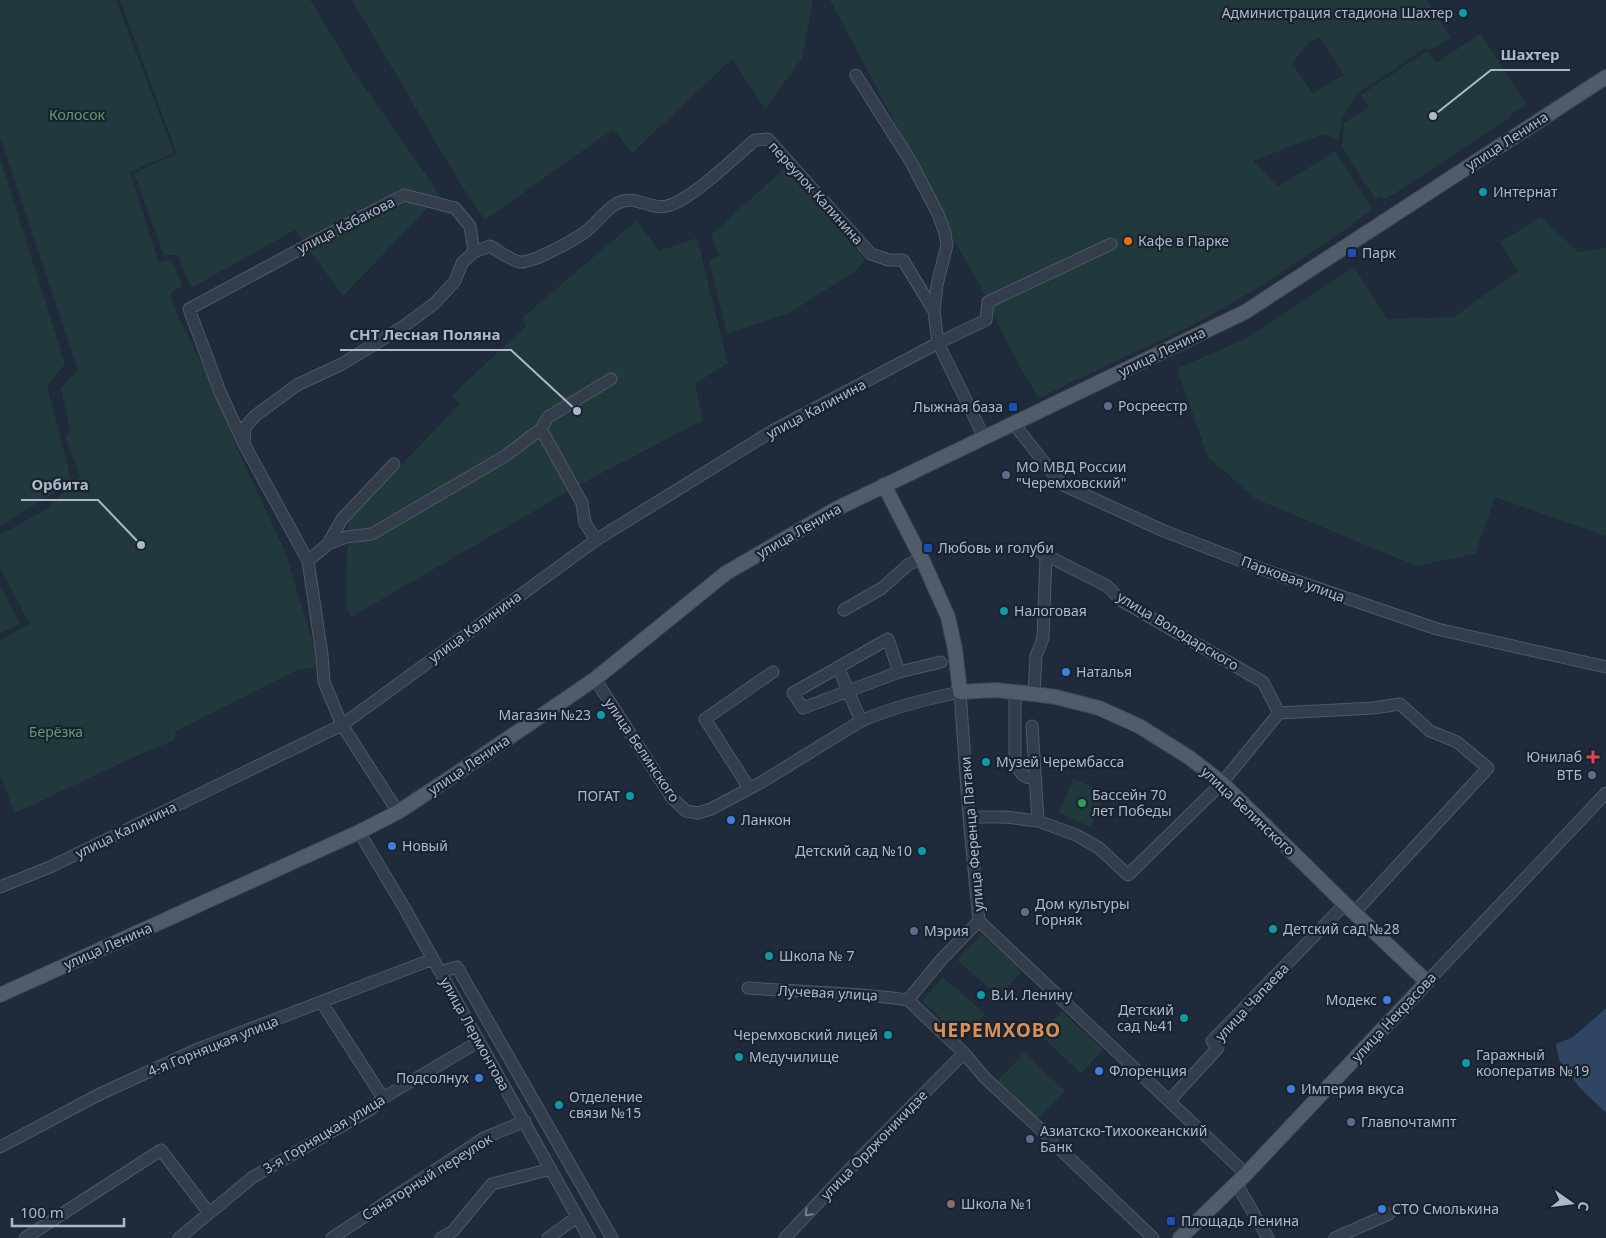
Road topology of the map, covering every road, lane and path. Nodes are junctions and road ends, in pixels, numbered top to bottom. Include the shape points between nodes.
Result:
1 (856, 75) dead end
2 (1606, 77) edge
3 (1111, 244) dead end
4 (474, 252) junction
5 (934, 311) junction
6 (938, 343) junction
7 (611, 379) dead end
8 (1014, 424) junction
9 (541, 429) junction
10 (984, 438) junction
11 (244, 444) junction
12 (394, 464) dead end
13 (884, 485) junction
14 (596, 540) junction
15 (328, 544) junction
16 (1036, 550) dead end
17 (1046, 556) junction
18 (922, 559) junction
19 (308, 561) junction
20 (844, 610) dead end
21 (941, 662) dead end
22 (838, 667) junction
23 (1606, 668) edge
24 (773, 672) dead end
25 (899, 672) junction
26 (595, 679) junction
27 (849, 690) junction
28 (960, 692) junction
29 (1014, 692) junction
30 (1034, 694) junction
31 (1279, 712) junction
32 (860, 721) junction
33 (342, 725) junction
34 (1032, 726) dead end
35 (1036, 779) junction
36 (1222, 783) junction
37 (749, 788) junction
38 (1606, 793) edge
39 (398, 812) junction
40 (969, 817) junction
41 (1038, 821) junction
42 (359, 832) junction
43 (0, 887) edge
44 (1350, 909) junction
45 (979, 921) junction
46 (433, 959) junction
47 (440, 972) junction
48 (1427, 982) junction
49 (748, 988) dead end
50 (0, 994) edge
51 (908, 1000) junction
52 (322, 1003) junction
53 (478, 1042) junction
54 (964, 1053) junction
55 (383, 1098) junction
56 (1170, 1100) junction
57 (525, 1121) junction
58 (1052, 1140) dead end
59 (0, 1147) edge
60 (1060, 1149) dead end
61 (551, 1168) junction
62 (1242, 1178) junction
63 (209, 1213) junction
64 (1389, 1214) dead end
65 (577, 1217) junction
66 (184, 1237) edge
67 (25, 1238) edge
68 (332, 1238) edge
69 (442, 1238) edge
70 (548, 1238) edge
71 (589, 1238) edge
72 (612, 1238) edge
73 (785, 1238) edge
74 (1153, 1238) edge
75 (1180, 1238) edge
76 (1268, 1238) edge
77 (1335, 1238) edge

1 - 5 street via 911,162 946,234 947,245
2 - 8 main road, улица Ленина via 1245,312
3 - 6 street, улица Калинина via 988,302 986,320
4 - 5 street, переулок Калинина via 490,246 518,262 532,260 584,233 616,203 630,199 661,207 685,198 756,140 762,139 768,140 871,254 902,260
4 - 11 street via 462,263 455,281 435,302 404,326 342,364 297,384 256,415 245,427
4 - 11 street, улица Кабакова via 470,226 455,208 404,195 189,309 220,392
5 - 6 street
6 - 10 street
6 - 14 street, улица Калинина via 774,430
7 - 9 street via 548,416
8 - 10 main road, улица Ленина
8 - 23 street, Парковая улица via 1061,484 1164,531 1270,572 1437,629
9 - 14 street via 582,503 585,522
9 - 15 street via 505,456 372,534 346,537
10 - 13 main road, улица Ленина
11 - 19 street
12 - 15 street via 342,519
13 - 18 main road, улица Ференца Патаки
13 - 26 main road, улица Ленина via 726,573
14 - 33 street, улица Калинина
15 - 19 street
16 - 17 street, улица Володарского
17 - 30 street via 1043,638 1036,656
17 - 31 street, улица Володарского via 1107,586 1122,601 1263,682
18 - 20 street via 909,564 882,588
18 - 28 main road, улица Ференца Патаки via 948,617
19 - 33 street via 324,682
21 - 25 street
22 - 25 street via 888,639
22 - 27 street
22 - 27 street via 793,693 803,708
24 - 37 street via 705,718
25 - 27 street
26 - 37 street, улица Белинского via 672,798 686,811 698,813 711,809
26 - 39 main road, улица Ленина
27 - 32 street
28 - 29 main road, улица Белинского
28 - 32 street, улица Белинского via 921,700
28 - 40 street, улица Ференца Патаки
29 - 30 main road, улица Белинского
29 - 35 street via 1015,762 1026,778
30 - 36 main road, улица Белинского via 1099,708 1125,720 1190,758
31 - 36 street
31 - 44 street, улица Чапаева via 1400,704 1430,731 1456,742 1488,768
32 - 37 street, улица Белинского
33 - 39 street
33 - 43 street, улица Калинина via 50,867
34 - 35 street
35 - 41 street
36 - 41 street via 1128,875 1099,848 1076,835
36 - 44 main road, улица Белинского
38 - 48 street, улица Некрасова
39 - 42 main road, улица Ленина
40 - 41 street
40 - 45 street, улица Ференца Патаки
42 - 46 street, улица Лермонтова
42 - 50 main road, улица Ленина
44 - 48 main road, улица Белинского
44 - 56 street, улица Чапаева via 1212,1041 1218,1048
45 - 51 street
45 - 56 street, улица Ференца Патаки
46 - 47 street, улица Лермонтова
46 - 52 street, 4-я Горняцкая улица
47 - 53 street, улица Лермонтова
47 - 72 street via 456,967
48 - 62 main road, улица Некрасова
49 - 51 street, Лучевая улица via 877,995
51 - 54 street
52 - 55 street
52 - 59 street, 4-я Горняцкая улица via 198,1048 100,1094
53 - 55 street, 3-я Горняцкая улица
53 - 57 street, улица Лермонтова
54 - 58 street
54 -> 73 street, улица Орджоникидзе
55 - 63 street, 3-я Горняцкая улица via 371,1109 253,1177
56 - 62 street, улица Ференца Патаки
57 - 61 street, улица Лермонтова
57 - 68 street, Санаторный переулок via 484,1138
60 - 74 street
61 - 65 street, улица Лермонтова
61 - 69 street via 492,1184 453,1231
62 - 75 main road, улица Некрасова
62 - 76 street, улица Ференца Патаки
63 - 66 street, 3-я Горняцкая улица
63 - 67 street via 161,1150
64 - 77 street
65 - 70 street
65 - 71 street, улица Лермонтова

